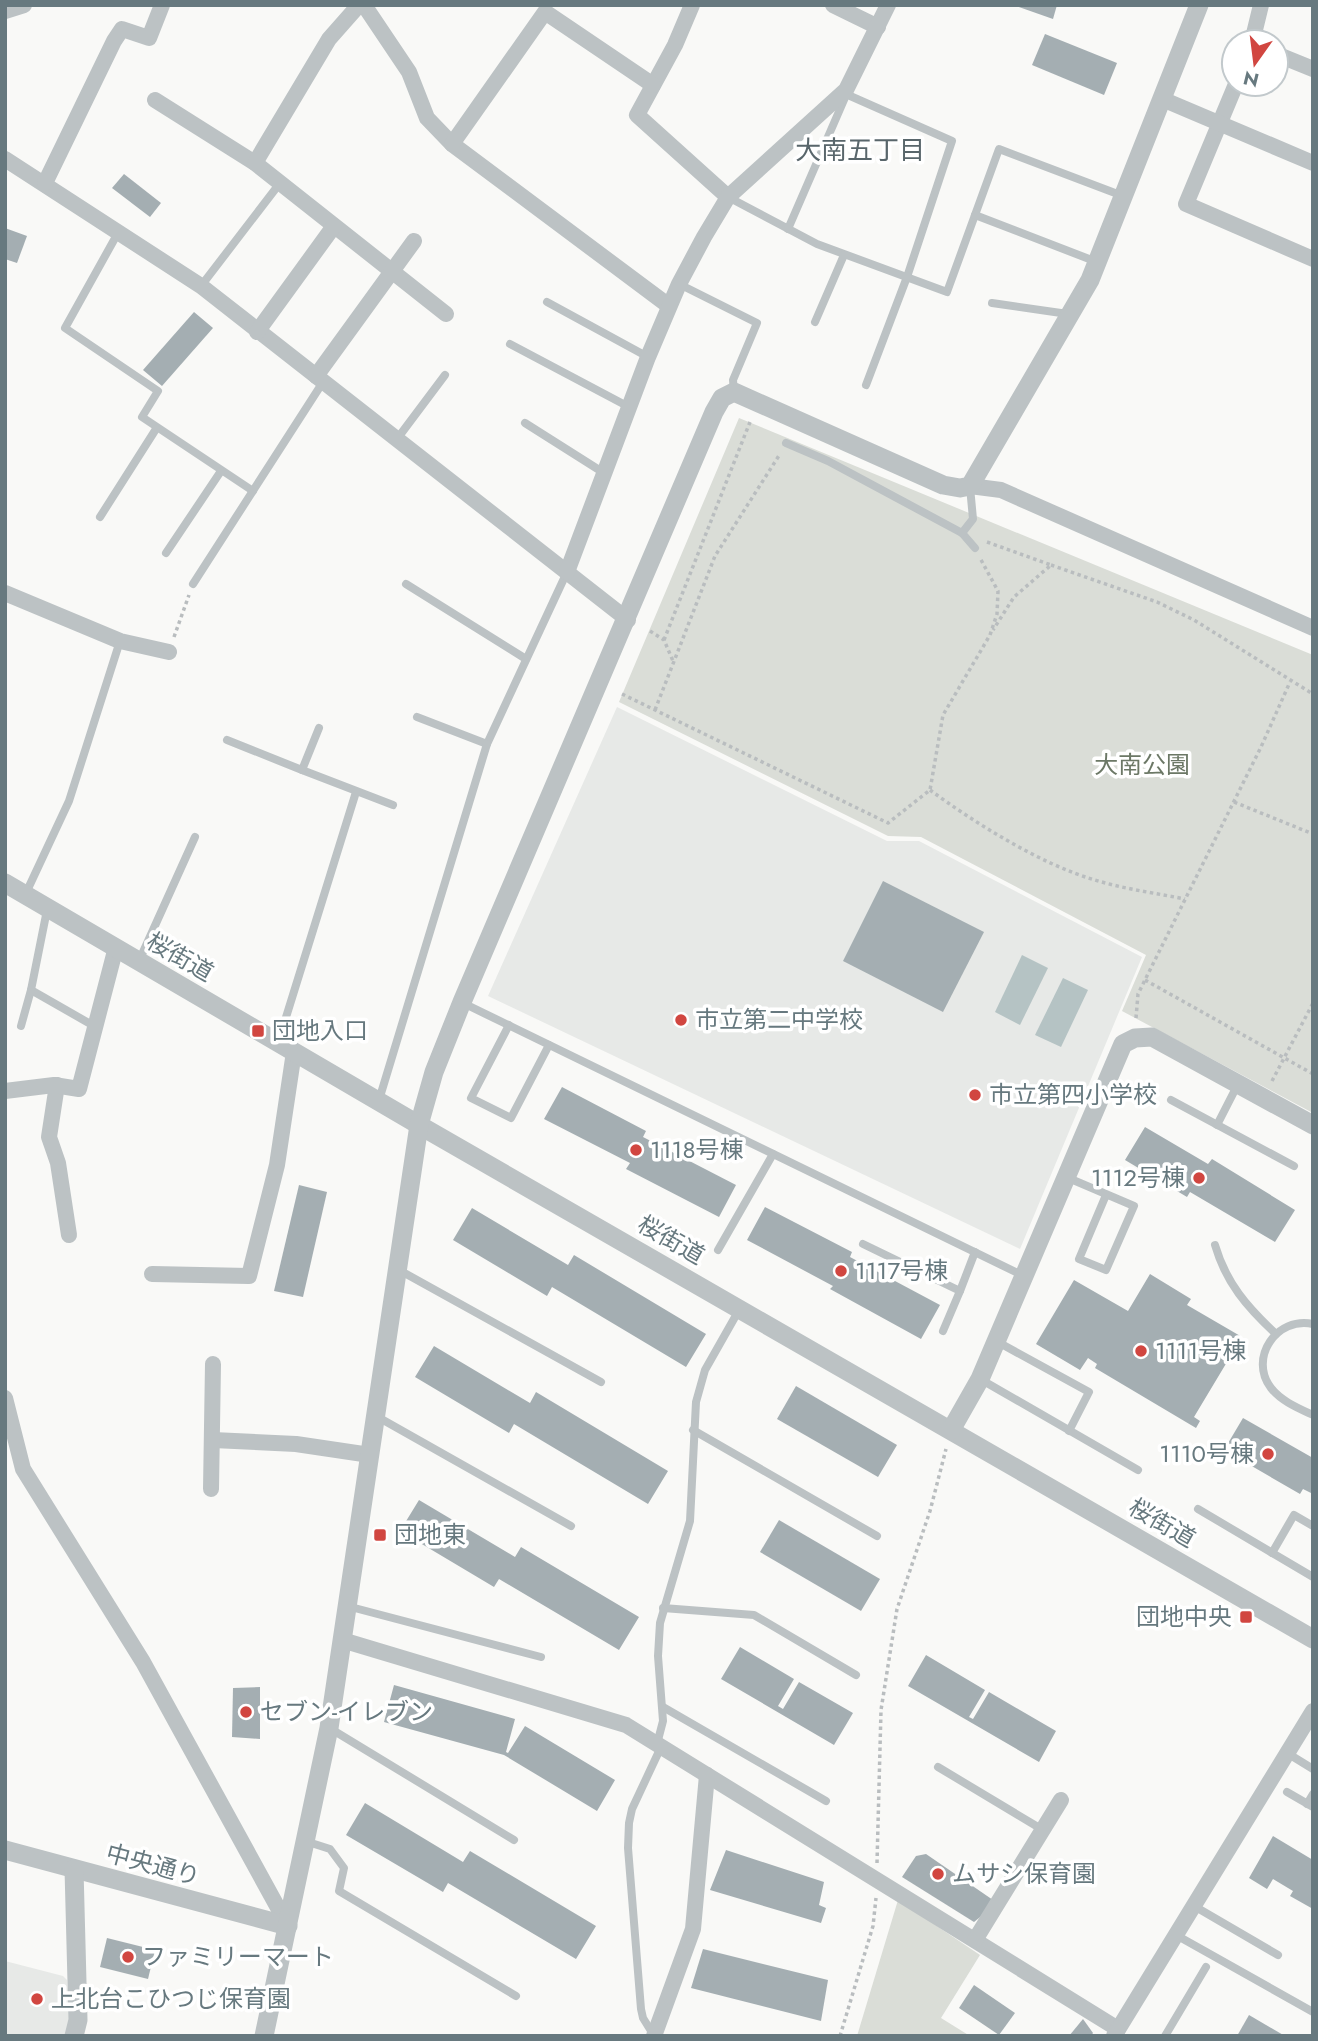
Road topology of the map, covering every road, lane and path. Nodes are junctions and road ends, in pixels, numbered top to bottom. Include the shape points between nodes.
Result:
1 (162, 5) edge
2 (361, 5) edge
3 (833, 5) edge
4 (888, 5) edge
5 (1199, 5) edge
6 (1261, 5) edge
7 (687, 8) edge
8 (878, 27) junction
9 (1255, 28) edge
10 (1290, 60) edge
11 (1313, 69) edge
12 (653, 85) junction
13 (847, 92) junction
14 (1231, 98) edge
15 (1162, 99) junction
16 (155, 100) dead end
17 (1221, 123) junction
18 (452, 144) junction
19 (5, 159) edge
20 (255, 163) junction
21 (1313, 163) edge
22 (45, 183) junction
23 (281, 183) junction
24 (1122, 196) junction
25 (728, 197) junction
26 (975, 215) junction
27 (334, 226) junction
28 (788, 229) junction
29 (119, 231) junction
30 (414, 241) dead end
31 (844, 255) junction
32 (1313, 259) edge
33 (1097, 262) junction
34 (390, 272) junction
35 (907, 277) junction
36 (679, 284) junction
37 (201, 286) junction
38 (547, 302) dead end
39 (992, 303) dead end
40 (669, 306) junction
41 (446, 314) dead end
42 (1070, 315) junction
43 (814, 322) dead end
44 (257, 332) junction
45 (510, 344) dead end
46 (648, 356) junction
47 (445, 375) dead end
48 (320, 379) junction
49 (866, 385) dead end
50 (734, 392) junction
51 (629, 407) junction
52 (750, 422) dead end
53 (525, 423) dead end
54 (156, 429) junction
55 (397, 439) junction
56 (786, 443) joint
57 (221, 471) junction
58 (604, 473) junction
59 (970, 486) junction
60 (253, 491) junction
61 (100, 517) dead end
62 (962, 533) junction
63 (975, 548) joint
64 (166, 553) dead end
65 (1051, 565) junction
66 (567, 572) junction
67 (193, 584) joint
68 (406, 584) dead end
69 (5, 593) edge
70 (628, 620) junction
71 (1313, 628) edge
72 (650, 631) dead end
73 (990, 635) junction
74 (664, 639) junction
75 (120, 641) junction
76 (169, 652) joint
77 (526, 659) junction
78 (674, 663) junction
79 (1290, 682) junction
80 (622, 694) dead end
81 (1313, 694) edge
82 (655, 710) junction
83 (418, 718) dead end
84 (319, 728) dead end
85 (227, 740) dead end
86 (487, 744) junction
87 (302, 770) junction
88 (930, 790) junction
89 (356, 792) junction
90 (1234, 802) junction
91 (393, 805) dead end
92 (1313, 834) edge
93 (195, 837) dead end
94 (5, 883) edge
95 (25, 895) junction
96 (1185, 899) junction
97 (48, 908) junction
98 (116, 947) junction
99 (139, 961) junction
100 (1145, 980) junction
101 (31, 990) junction
102 (462, 1002) junction
103 (1313, 1003) edge
104 (1136, 1018) dead end
105 (509, 1025) junction
106 (21, 1026) dead end
107 (94, 1026) junction
108 (549, 1045) junction
109 (286, 1047) junction
110 (1284, 1058) junction
111 (1313, 1074) edge
112 (1238, 1084) junction
113 (57, 1085) junction
114 (1268, 1088) dead end
115 (5, 1091) edge
116 (1171, 1100) dead end
117 (378, 1101) junction
118 (419, 1125) junction
119 (1217, 1125) junction
120 (1313, 1125) edge
121 (773, 1154) junction
122 (1294, 1166) dead end
123 (1065, 1177) junction
124 (1106, 1195) junction
125 (69, 1235) dead end
126 (863, 1244) dead end
127 (1215, 1245) dead end
128 (718, 1250) dead end
129 (975, 1252) junction
130 (397, 1269) junction
131 (152, 1274) dead end
132 (1024, 1276) junction
133 (960, 1291) junction
134 (740, 1307) junction
135 (1313, 1324) edge
136 (943, 1331) dead end
137 (1276, 1334) junction
138 (996, 1341) junction
139 (214, 1364) dead end
140 (980, 1379) junction
141 (601, 1382) dead end
142 (5, 1398) edge
143 (1313, 1415) edge
144 (376, 1416) junction
145 (693, 1430) junction
146 (951, 1430) junction
147 (1069, 1431) junction
148 (213, 1440) junction
149 (370, 1455) junction
150 (1138, 1470) dead end
151 (211, 1489) dead end
152 (1198, 1509) dead end
153 (1313, 1525) edge
154 (572, 1526) dead end
155 (877, 1536) dead end
156 (1272, 1553) junction
157 (1313, 1577) edge
158 (347, 1606) junction
159 (663, 1608) junction
160 (1313, 1639) edge
161 (342, 1640) junction
162 (541, 1657) dead end
163 (856, 1675) dead end
164 (663, 1707) junction
165 (1313, 1712) edge
166 (328, 1728) junction
167 (659, 1745) junction
168 (1287, 1754) junction
169 (938, 1767) dead end
170 (1313, 1769) edge
171 (707, 1775) junction
172 (1287, 1792) dead end
173 (1313, 1794) edge
174 (1061, 1800) dead end
175 (826, 1801) dead end
176 (1310, 1806) edge
177 (1043, 1830) junction
178 (514, 1840) dead end
179 (304, 1841) junction
180 (5, 1850) edge
181 (74, 1869) junction
182 (877, 1880) junction
183 (1194, 1906) junction
184 (288, 1926) junction
185 (1176, 1935) junction
186 (975, 1940) junction
187 (1279, 1955) dead end
188 (1206, 1967) dead end
189 (516, 1996) dead end
190 (1313, 2012) edge
191 (1116, 2033) edge
192 (74, 2036) edge
193 (264, 2036) edge
194 (654, 2036) edge
195 (840, 2036) edge
196 (1165, 2036) edge

1 - 22 street via 149,38 122,29 114,41
2 - 18 street via 410,72 427,118
2 - 20 street via 329,39
3 - 8 street
4 - 8 street
5 - 15 street
6 - 9 street
7 - 12 street
8 - 13 street
10 - 11 street
12 - 18 street via 545,12
12 - 25 street via 636,115
13 - 25 street
13 - 28 lane
13 - 35 lane via 952,141
14 - 17 street
15 - 17 street
15 - 24 street
16 - 20 street
17 - 21 street
17 - 32 street via 1186,204
18 - 40 street
19 - 22 street
20 - 23 street
22 - 29 street
23 - 27 street
23 - 37 lane
24 - 26 lane via 999,149
24 - 33 street
25 - 28 lane
25 - 36 street
26 - 33 lane
26 - 35 lane via 947,292
27 - 34 street
27 - 44 street
28 - 31 lane
29 - 37 street
29 - 54 lane via 65,328 158,391 142,417
30 - 34 street
31 - 35 lane
31 - 43 lane
33 - 42 street
34 - 41 street
34 - 48 street
35 - 49 lane
36 - 40 street
36 - 50 lane via 757,323 733,380
37 - 44 street
38 - 46 lane
39 - 42 lane
40 - 46 street
42 - 59 street
44 - 48 street
45 - 51 lane
46 - 51 street
47 - 55 lane
48 - 55 street
48 - 60 lane
50 - 59 street via 943,485
50 - 70 street via 722,398 714,412
51 - 58 street
52 - 74 path
53 - 58 lane
54 - 57 lane
54 - 61 lane
55 - 66 street
56 - 62 lane
56 - 78 path via 715,556
57 - 60 lane
57 - 64 lane
58 - 66 street
59 - 62 lane via 973,519
59 - 71 street via 1001,490
60 - 67 lane
62 - 63 lane
62 - 65 path
63 - 73 path via 998,591
65 - 73 path via 1014,597
65 - 79 path via 1194,620
66 - 70 street
66 - 77 lane
67 - 76 path
68 - 77 lane
69 - 75 street
70 - 102 street
72 - 74 path
73 - 88 path via 943,715
74 - 78 path
75 - 76 street
75 - 95 lane via 69,801
77 - 86 lane
78 - 82 path
79 - 81 path
79 - 90 path
80 - 82 path
82 - 88 path via 888,823
83 - 86 lane
84 - 87 lane
85 - 87 lane
86 - 117 lane
87 - 89 lane
88 - 96 path via 1014,844 1093,880
89 - 91 lane
89 - 109 lane
90 - 92 path
90 - 96 path
93 - 99 lane
94 - 95 street, 桜街道
95 - 97 street, 桜街道
96 - 100 path
97 - 98 street, 桜街道
97 - 101 lane
98 - 99 street, 桜街道
98 - 107 street
99 - 109 street, 桜街道
100 - 104 path via 1138,994
100 - 110 path
101 - 106 lane
101 - 107 lane
102 - 105 lane
102 - 118 street
103 - 110 path
105 - 108 lane
105 - 108 lane via 471,1098 511,1118
107 - 113 street via 79,1089
108 - 121 lane
109 - 117 street, 桜街道
109 - 131 street via 277,1165 249,1276
110 - 111 path
110 - 114 path
112 - 119 lane
112 - 120 street
112 - 123 street via 1152,1037 1123,1044
113 - 115 street
113 - 125 street via 49,1137 58,1163
116 - 119 lane
117 - 118 street, 桜街道
118 - 130 street
118 - 134 street, 桜街道
119 - 122 lane
121 - 128 lane
121 - 129 lane
123 - 124 lane
123 - 132 street
124 - 124 lane via 1079,1258 1106,1270 1134,1206
126 - 133 lane
127 - 137 lane via 1233,1289
129 - 132 lane
129 - 133 lane
130 - 141 lane
130 - 144 street
132 - 138 street
133 - 136 lane
134 - 145 lane via 705,1370
134 - 146 street, 桜街道
135 - 137 lane via 1293,1324
137 - 143 lane via 1262,1364 1269,1386
138 - 140 street
138 - 147 lane via 1090,1392
139 - 148 street
140 - 146 street
140 - 147 lane
142 - 184 street via 23,1469 143,1662
144 - 149 street
144 - 154 lane
145 - 155 lane
145 - 159 lane via 690,1521
146 - 160 street, 桜街道
146 - 182 path via 895,1622 881,1710
147 - 150 lane
148 - 149 street via 296,1444
148 - 151 street
149 - 158 street
152 - 156 lane
153 - 156 lane via 1294,1515
156 - 157 lane
158 - 161 street
158 - 162 lane
159 - 163 lane via 754,1615
159 - 164 lane via 658,1656
161 - 166 street
161 - 167 street via 626,1725
164 - 167 lane
164 - 175 lane
165 - 168 street
166 - 178 lane
166 - 179 street
167 - 171 street
167 - 194 lane via 632,1809 628,1847 641,2009
168 - 170 lane
168 - 183 street
169 - 177 lane
171 - 182 street
171 - 194 street via 693,1930
172 - 176 lane
173 - 176 lane
174 - 177 street
177 - 186 street
179 - 184 street
179 - 189 lane via 330,1849 344,1868 338,1891
180 - 181 street, 中央通り
181 - 184 street, 中央通り
181 - 192 street via 78,2020
182 - 186 street
182 - 195 path via 873,1926
183 - 185 street
183 - 187 lane
184 - 193 street
185 - 190 lane
185 - 191 street
186 - 191 street
188 - 196 lane

